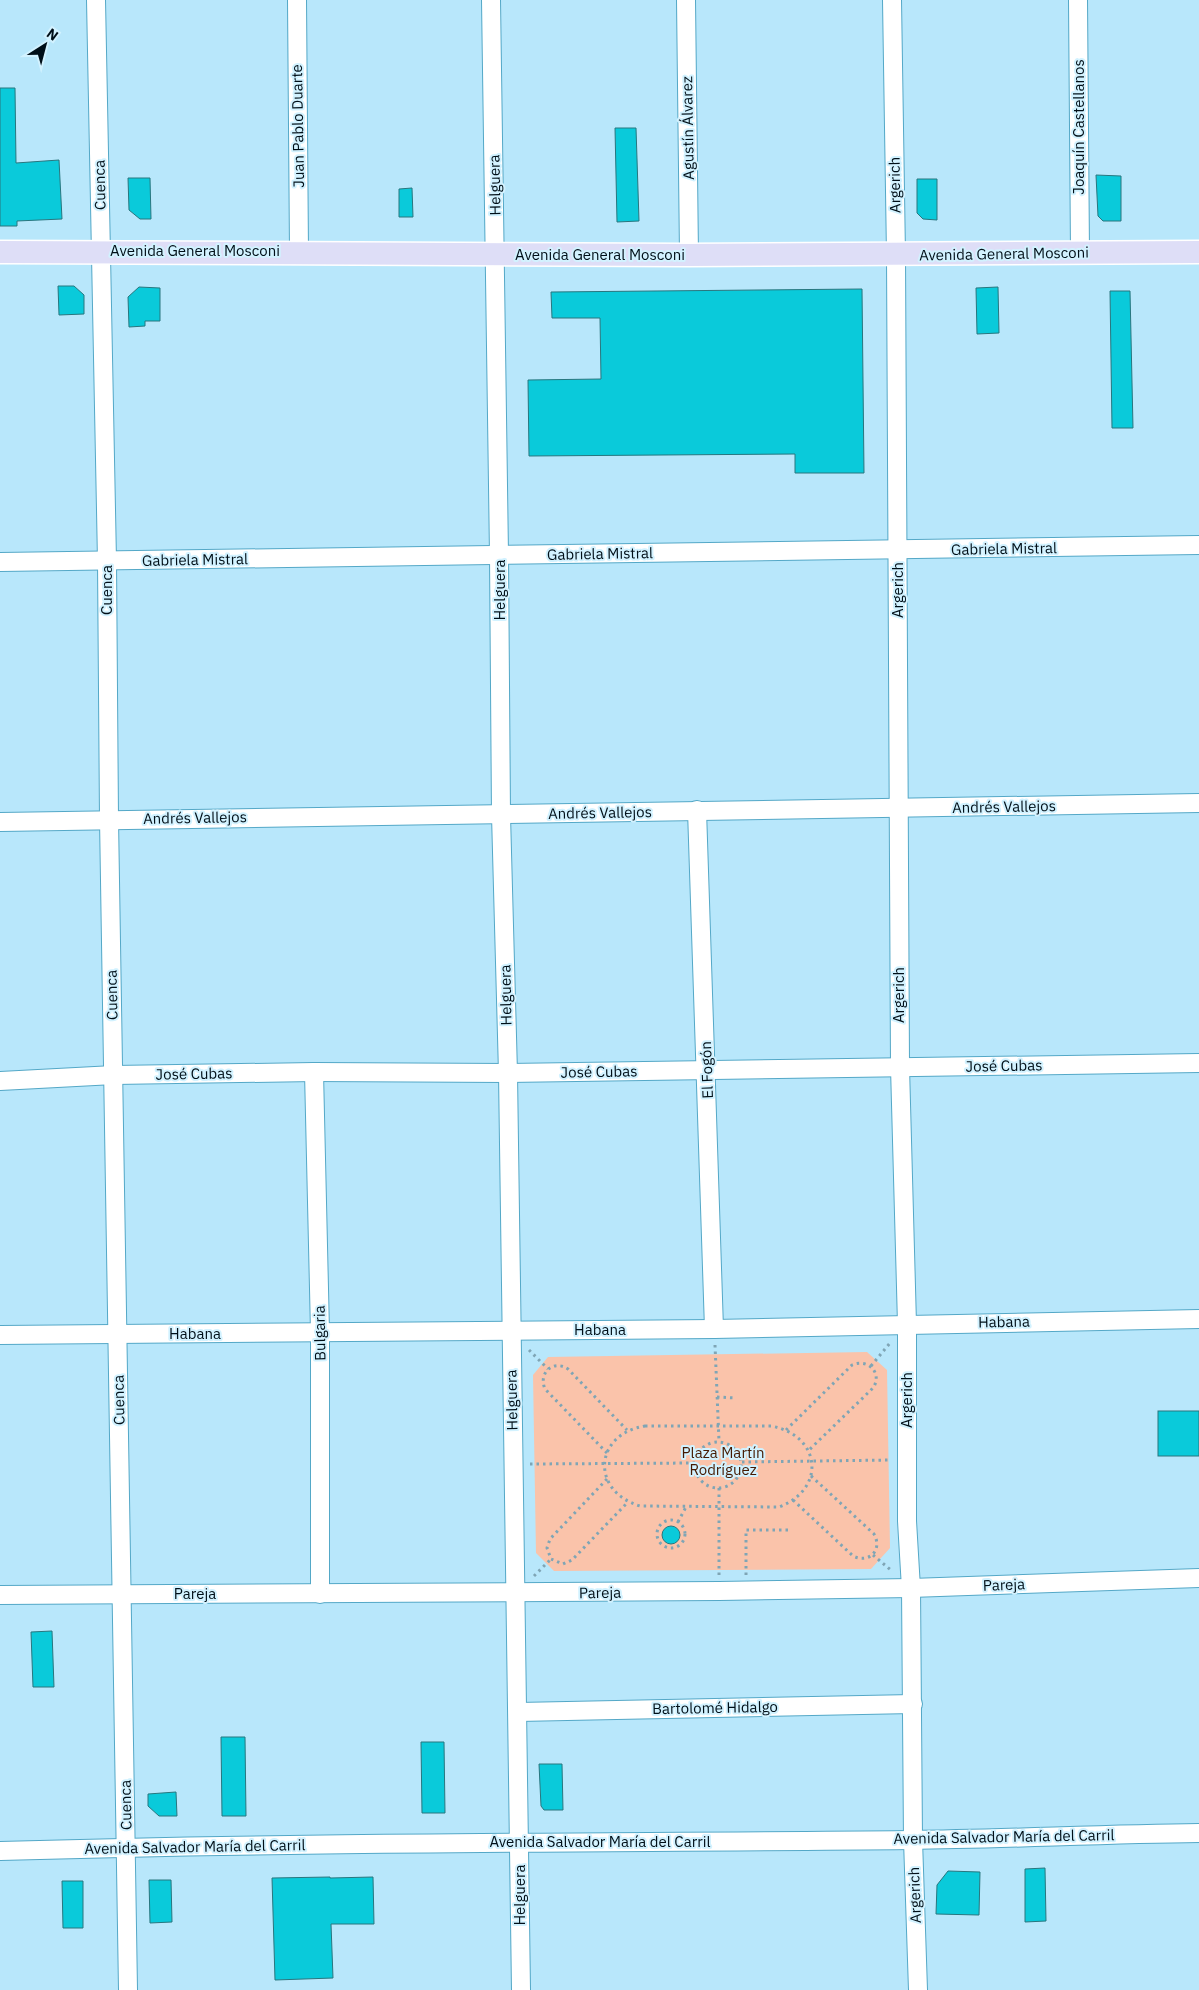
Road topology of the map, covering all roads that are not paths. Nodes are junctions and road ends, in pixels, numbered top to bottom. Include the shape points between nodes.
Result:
1 (96, 0) edge
2 (297, 0) edge
3 (491, 0) edge
4 (686, 0) edge
5 (892, 0) edge
6 (1078, 0) edge
7 (102, 251) junction
8 (0, 252) edge
9 (299, 252) junction
10 (1199, 252) edge
11 (1080, 253) junction
12 (496, 254) junction
13 (896, 255) junction
14 (689, 256) junction
15 (1199, 546) edge
16 (897, 550) junction
17 (500, 555) junction
18 (107, 561) junction
19 (0, 562) edge
20 (1199, 803) edge
21 (899, 809) junction
22 (697, 810) junction
23 (501, 815) junction
24 (109, 820) junction
25 (0, 822) edge
26 (1199, 1063) edge
27 (900, 1067) junction
28 (707, 1070) junction
29 (314, 1072) junction
30 (508, 1073) junction
31 (114, 1075) junction
32 (0, 1081) edge
33 (1199, 1319) edge
34 (907, 1324) junction
35 (714, 1329) junction
36 (511, 1331) junction
37 (320, 1332) junction
38 (118, 1334) junction
39 (0, 1335) edge
40 (1199, 1578) edge
41 (911, 1588) junction
42 (123, 1594) junction
43 (320, 1594) junction
44 (516, 1594) junction
45 (0, 1595) edge
46 (913, 1704) junction
47 (518, 1712) junction
48 (1199, 1833) edge
49 (914, 1840) junction
50 (519, 1843) junction
51 (127, 1847) junction
52 (0, 1851) edge
53 (128, 1990) edge
54 (520, 1990) edge
55 (918, 1990) edge

1 - 7 street, Cuenca
2 - 9 street, Juan Pablo Duarte
3 - 12 street, Helguera
4 - 14 street, Agustín Álvarez
5 - 13 street, Argerich
6 - 11 street, Joaquín Castellanos
7 - 8 main road, Avenida General Mosconi
7 - 9 main road, Avenida General Mosconi
7 - 18 street, Cuenca
9 - 12 main road, Avenida General Mosconi
10 - 11 main road, Avenida General Mosconi
11 - 13 main road, Avenida General Mosconi
12 - 14 main road, Avenida General Mosconi
12 - 17 street, Helguera
13 - 14 main road, Avenida General Mosconi
13 - 16 street, Argerich
15 - 16 street, Gabriela Mistral
16 - 17 street, Gabriela Mistral
16 - 21 street, Argerich
17 - 18 street, Gabriela Mistral
17 - 23 street, Helguera
18 - 19 street, Gabriela Mistral
18 - 24 street, Cuenca
20 - 21 street, Andrés Vallejos
21 - 22 street, Andrés Vallejos
21 - 27 street, Argerich
22 - 23 street, Andrés Vallejos
22 - 28 street, El Fogón
23 - 24 street, Andrés Vallejos
23 - 30 street, Helguera
24 - 25 street, Andrés Vallejos
24 - 31 street, Cuenca
26 - 27 street, José Cubas
27 - 28 street, José Cubas
27 - 34 street, Argerich
28 - 30 street, José Cubas
28 - 35 street, El Fogón
29 - 30 street, José Cubas
29 - 31 street, José Cubas
29 - 37 street, Bulgaria
30 - 36 street, Helguera
31 - 32 street, José Cubas
31 - 38 street, Cuenca
33 - 34 street, Habana
34 - 35 street, Habana
34 - 41 street, Argerich via 907,1521
35 - 36 street, Habana
36 - 37 street, Habana
36 - 44 street, Helguera
37 - 38 street, Habana
37 - 43 street, Bulgaria
38 - 39 street, Habana
38 - 42 street, Cuenca
40 - 41 street, Pareja
41 - 44 street, Pareja
41 - 46 street, Argerich
42 - 43 street, Pareja
42 - 45 street, Pareja
42 - 51 street, Cuenca
43 - 44 street, Pareja
44 - 47 street, Helguera
46 - 47 street, Bartolomé Hidalgo
46 - 49 street, Argerich
47 - 50 street, Helguera
48 - 49 street, Avenida Salvador María del Carril
49 - 50 street, Avenida Salvador María del Carril
49 - 55 street, Argerich
50 - 51 street, Avenida Salvador María del Carril
50 - 54 street, Helguera
51 - 52 street, Avenida Salvador María del Carril
51 - 53 street, Cuenca

